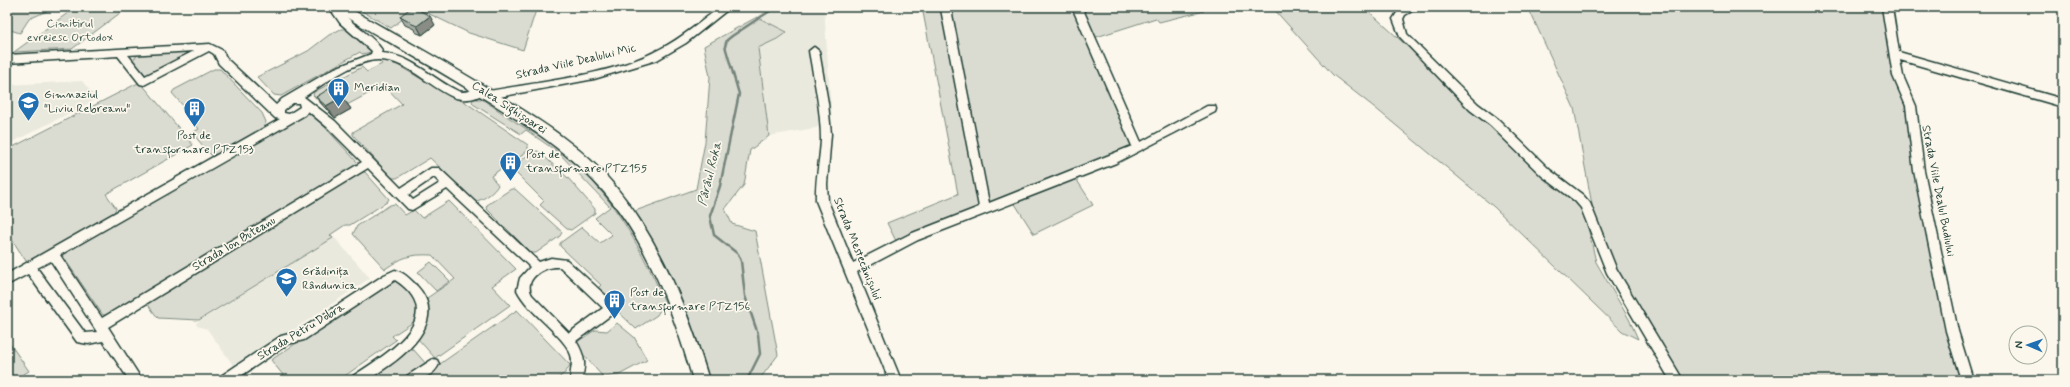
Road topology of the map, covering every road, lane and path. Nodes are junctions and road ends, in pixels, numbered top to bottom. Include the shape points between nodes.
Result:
1 (334, 7) edge
2 (338, 7) edge
3 (726, 7) edge
4 (1077, 7) edge
5 (1414, 7) edge
6 (1888, 7) edge
7 (946, 9) dead end
8 (210, 47) junction
9 (814, 51) dead end
10 (120, 52) junction
11 (1896, 55) junction
12 (376, 56) junction
13 (7, 58) edge
14 (485, 92) junction
15 (292, 99) junction
16 (306, 103) junction
17 (2063, 103) edge
18 (1211, 109) dead end
19 (278, 113) junction
20 (289, 118) junction
21 (1138, 148) junction
22 (368, 163) junction
23 (448, 183) junction
24 (400, 194) junction
25 (985, 209) junction
26 (53, 254) junction
27 (30, 267) junction
28 (538, 268) junction
29 (851, 270) junction
30 (7, 280) edge
31 (103, 330) junction
32 (568, 340) junction
33 (433, 364) dead end
34 (577, 379) edge
35 (136, 380) edge
36 (225, 380) edge
37 (357, 380) edge
38 (411, 380) edge
39 (701, 380) edge
40 (896, 380) edge
41 (1677, 380) edge
42 (1968, 380) edge

1 - 12 street via 343,21 371,43 377,50
2 - 14 main road, Calea Sighișoarei
3 - 14 street, Strada Viile Dealului Mic via 683,40 653,57 606,71
4 - 21 street
5 - 41 street via 1401,13 1398,19 1403,35 1474,106 1546,173 1586,206 1611,270
6 - 11 street, Strada Viile Dealul Budiului
7 - 25 street
8 - 10 street
8 - 10 street via 144,81
8 - 19 street
9 - 29 street, Strada Mestecănișului via 826,120 822,201
10 - 13 street
11 - 17 street
11 - 42 street, Strada Viile Dealul Budiului via 1898,76 1911,106 1919,171 1952,331
12 - 14 street via 399,60 456,94 464,96
12 - 15 street via 354,64
14 - 39 main road, Calea Sighișoarei via 554,137 590,168 618,200 637,229 674,300 694,352
15 - 16 street via 301,99
15 - 19 street via 279,108
16 - 20 street via 301,112
16 - 22 street
18 - 21 street
19 - 20 street
20 - 26 street
21 - 25 street
22 - 24 street
22 - 31 street, Strada Ion Buteanu
23 - 24 street via 435,171
23 - 24 street via 412,206
23 - 28 street
25 - 29 street via 895,246
26 - 27 street
26 - 31 street
27 - 30 street
27 - 31 street, Strada Ion Buteanu via 80,338 88,339
28 - 32 street via 524,281 523,290
28 - 32 street via 554,261 564,263 611,308
29 - 40 street, Strada Mestecănișului
31 - 35 street
32 - 34 street via 576,352 579,364
33 - 38 street
36 - 37 street, Strada Petru Dobra via 285,340 300,336 395,275 401,277 421,298 423,308 418,332 405,347

